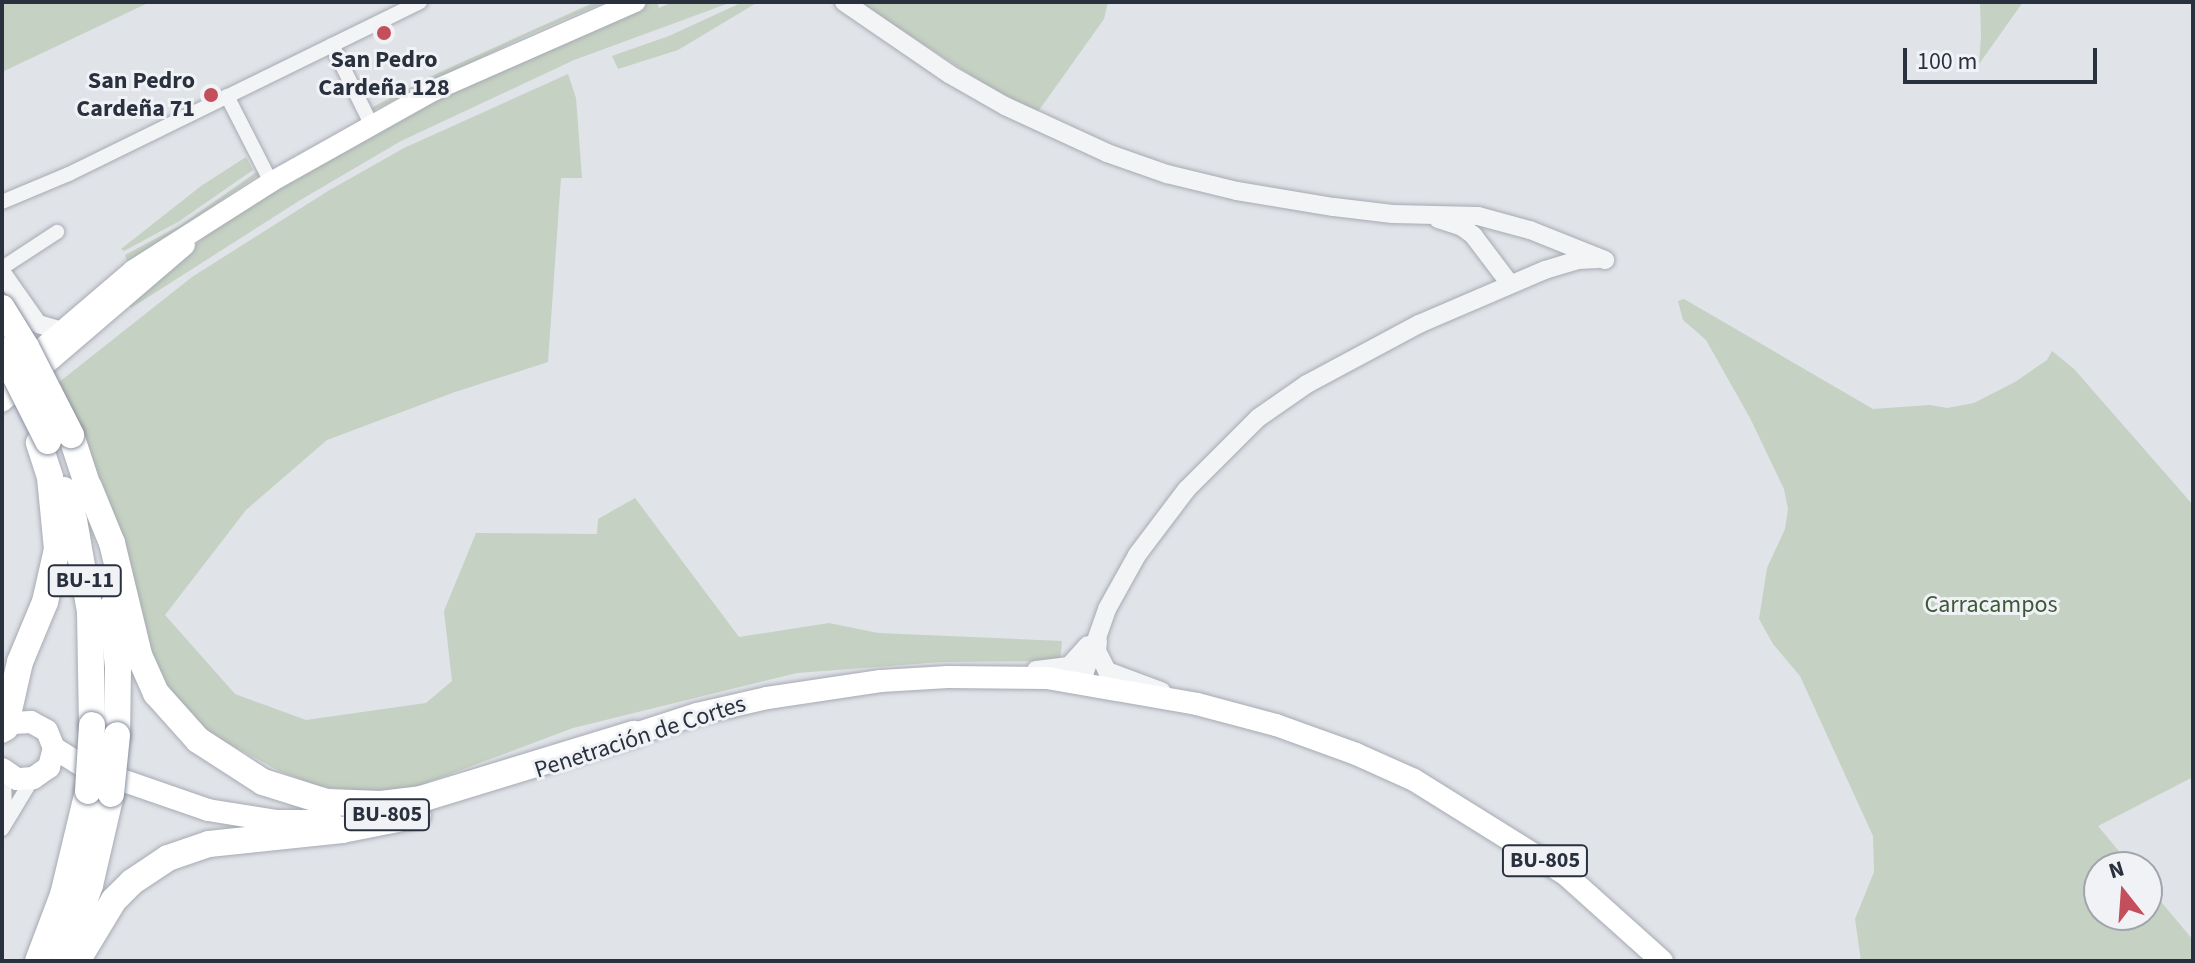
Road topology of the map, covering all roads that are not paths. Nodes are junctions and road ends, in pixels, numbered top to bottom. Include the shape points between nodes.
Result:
1 (420, 2) edge
2 (635, 2) edge
3 (844, 2) edge
4 (332, 45) junction
5 (227, 96) junction
6 (371, 124) junction
7 (271, 182) junction
8 (5, 203) edge
9 (1415, 214) junction
10 (207, 223) junction
11 (57, 232) dead end
12 (1544, 235) junction
13 (1491, 263) junction
14 (2, 270) edge
15 (1545, 270) junction
16 (1510, 284) junction
17 (132, 294) junction
18 (1480, 296) junction
19 (2, 308) edge
20 (59, 332) junction
21 (2, 350) edge
22 (2, 369) edge
23 (2, 382) edge
24 (2, 402) edge
25 (53, 440) junction
26 (89, 487) junction
27 (1099, 629) junction
28 (948, 677) junction
29 (1081, 683) junction
30 (1197, 704) junction
31 (4, 730) edge
32 (634, 734) junction
33 (45, 764) junction
34 (3, 770) edge
35 (94, 784) junction
36 (3, 826) edge
37 (38, 961) edge
38 (62, 961) edge
39 (77, 961) edge
40 (1662, 961) edge

1 - 4 street
2 - 6 main road via 493,63
3 - 9 street via 1005,106 1107,153 1237,191
4 - 5 street
4 - 6 street
5 - 7 street
5 - 8 street
6 - 7 main road
7 - 10 main road
9 - 12 street via 1478,216
9 - 13 street via 1462,227 1479,241
10 - 17 main road
10 - 20 main road via 133,270
11 - 14 street
12 - 15 street via 1550,252
12 - 15 street via 1605,260 1577,260
13 - 16 street
13 - 18 street
14 - 20 street via 38,324
15 - 16 street
16 - 18 street
17 - 20 street via 77,331
17 - 24 main road
18 - 27 street via 1307,384 1258,418 1170,510 1125,576
19 - 25 highway, BU-11, bridge via 34,360
20 - 23 main road
21 - 25 highway, BU-11, bridge
22 - 25 highway
25 - 26 highway, BU-11
25 - 31 highway via 50,477 57,549
25 - 35 highway, BU-11, bridge via 90,612
26 - 32 highway via 112,543 139,655 156,693 198,740 263,782 327,802 421,799
26 - 35 highway, BU-11, bridge via 117,640 117,735
27 - 28 street via 1078,660 1058,669 990,669
27 - 29 street
27 - 30 street via 1097,651 1107,671
28 - 29 main road, Penetración de Cortes / BU-805
28 - 32 main road, Penetración de Cortes / BU-805 via 780,695
29 - 30 main road, Penetración de Cortes / BU-805
30 - 40 main road, Penetración de Cortes / BU-805 via 1276,725 1414,780 1565,874
31 - 33 main road via 31,722 47,731
32 - 35 main road, Penetración de Cortes / BU-805 via 428,807 350,820 277,821
32 - 39 highway via 525,781 438,810 342,830 209,844 168,858 114,900
33 - 34 main road, BU-805 via 17,779
33 - 35 main road, Penetración de Cortes / BU-805
33 - 36 street
34 - 36 street
35 - 37 highway, BU-11
35 - 38 highway, BU-11 via 90,885

